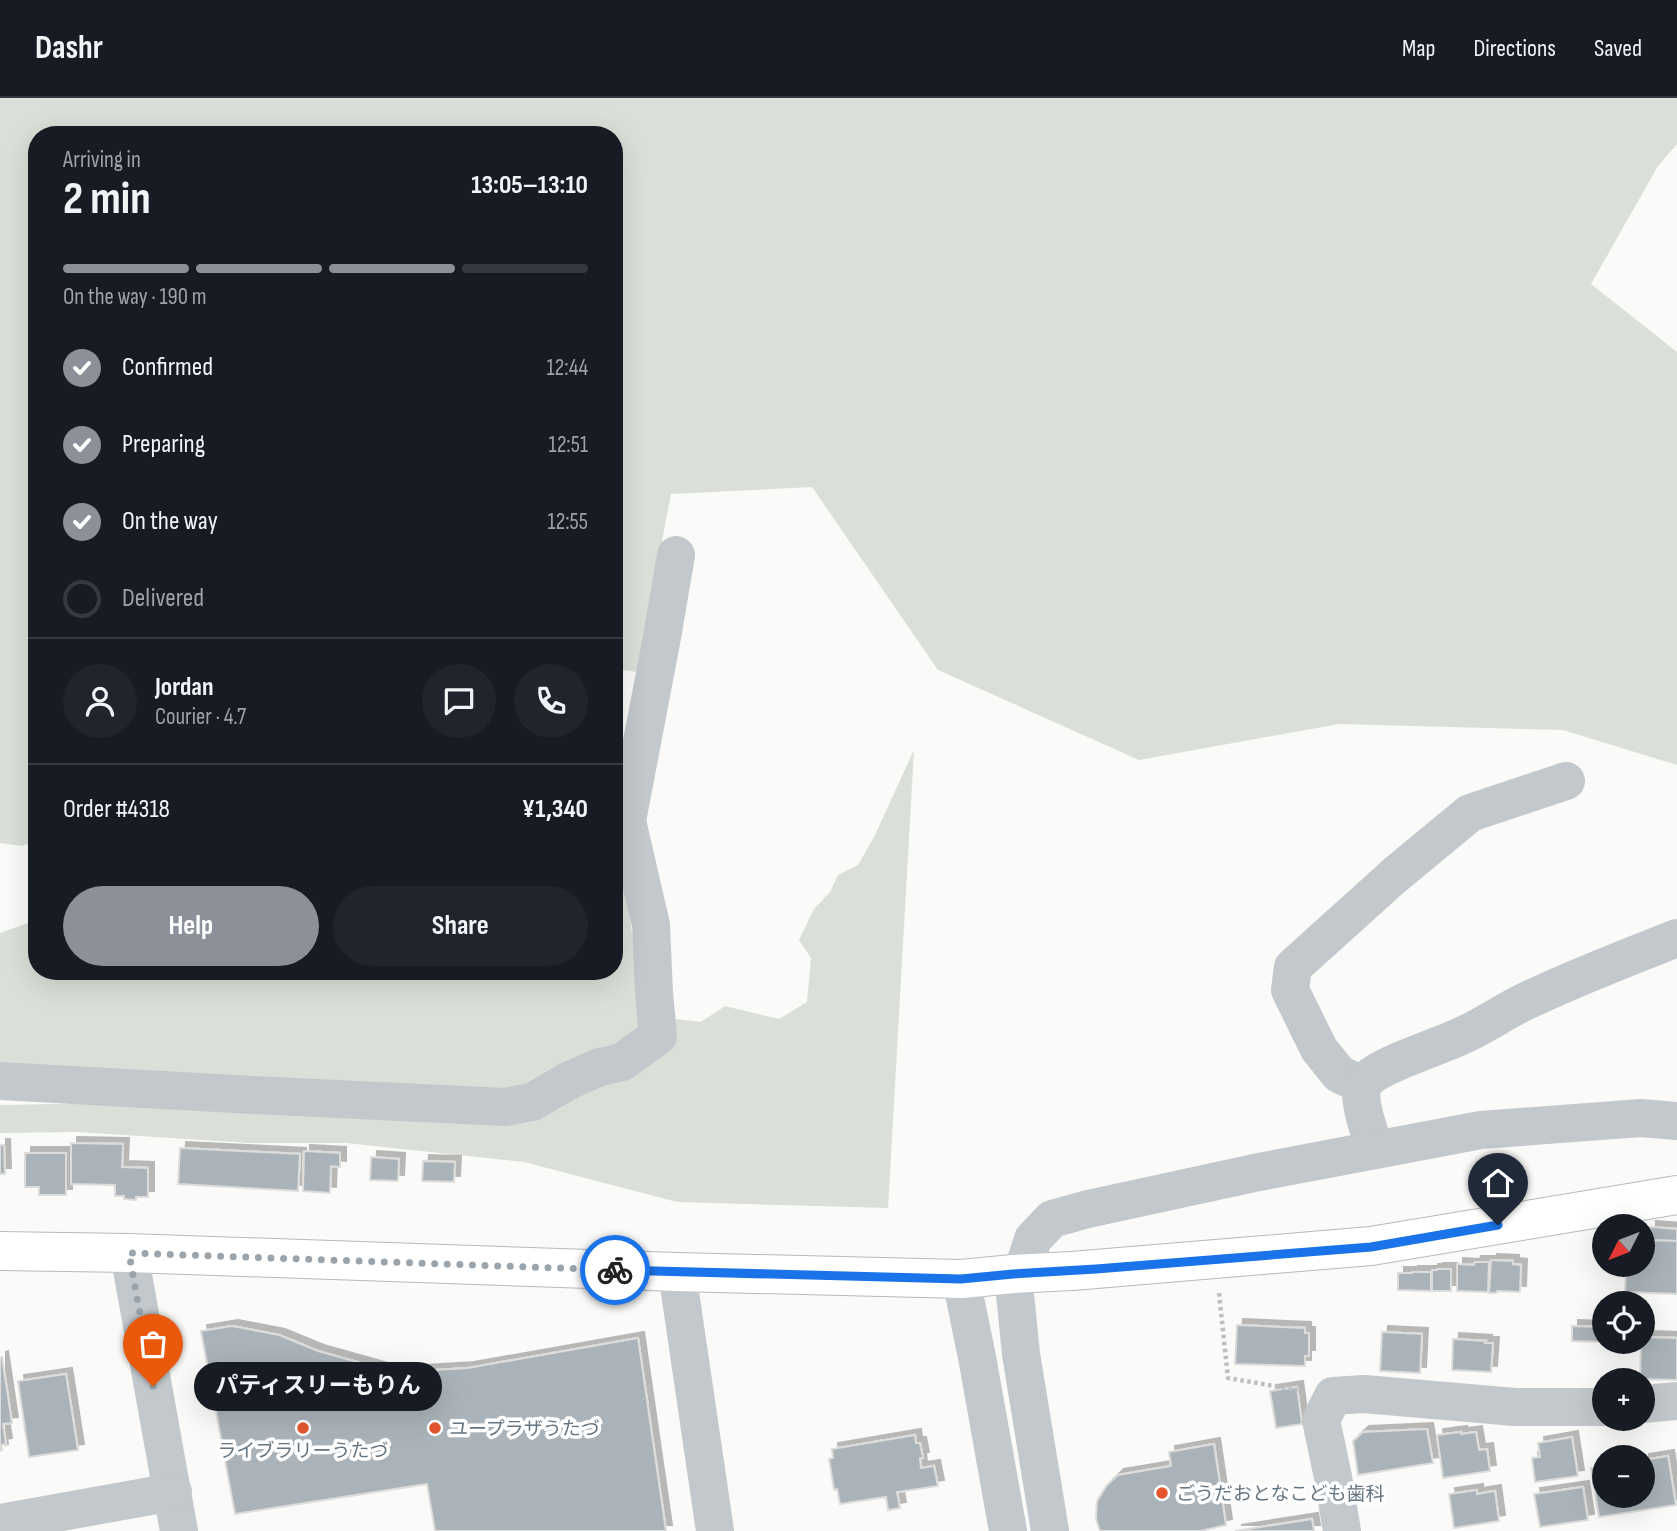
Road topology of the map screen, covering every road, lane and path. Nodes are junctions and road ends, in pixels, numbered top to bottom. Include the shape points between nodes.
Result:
1 (676, 555) dead end
2 (1566, 780) dead end
3 (1677, 937) edge
4 (0, 1082) edge
5 (1362, 1086) junction
6 (1677, 1122) edge
7 (1375, 1150) junction
8 (1677, 1195) edge
9 (0, 1251) edge
10 (129, 1253) junction
11 (1216, 1260) junction
12 (677, 1272) junction
13 (1017, 1273) junction
14 (961, 1279) junction
15 (1333, 1396) junction
16 (1677, 1401) edge
17 (1655, 1403) edge
18 (1592, 1407) edge
19 (173, 1492) junction
20 (0, 1523) edge
21 (178, 1531) edge
22 (715, 1531) edge
23 (1008, 1531) edge
24 (1050, 1531) edge
25 (1342, 1531) edge

1 - 4 street via 627,821 650,925 658,1036 622,1062 570,1080 532,1102 505,1107
2 - 5 street via 1470,813 1293,967 1290,990 1319,1049 1339,1074
3 - 5 street via 1393,1064
5 - 7 street via 1361,1100
6 - 7 street via 1642,1118 1481,1130
7 - 13 street via 1052,1219 1033,1239
8 - 11 main road via 1371,1247
9 - 10 main road
10 - 12 main road
10 - 19 street
11 - 13 main road
11 - 15 path via 1228,1378
12 - 14 main road
12 - 22 street
13 - 14 main road
13 - 24 street via 1021,1353
14 - 23 street
15 - 18 street
15 - 25 street via 1321,1420
16 - 17 street
19 - 20 street
19 - 21 street

